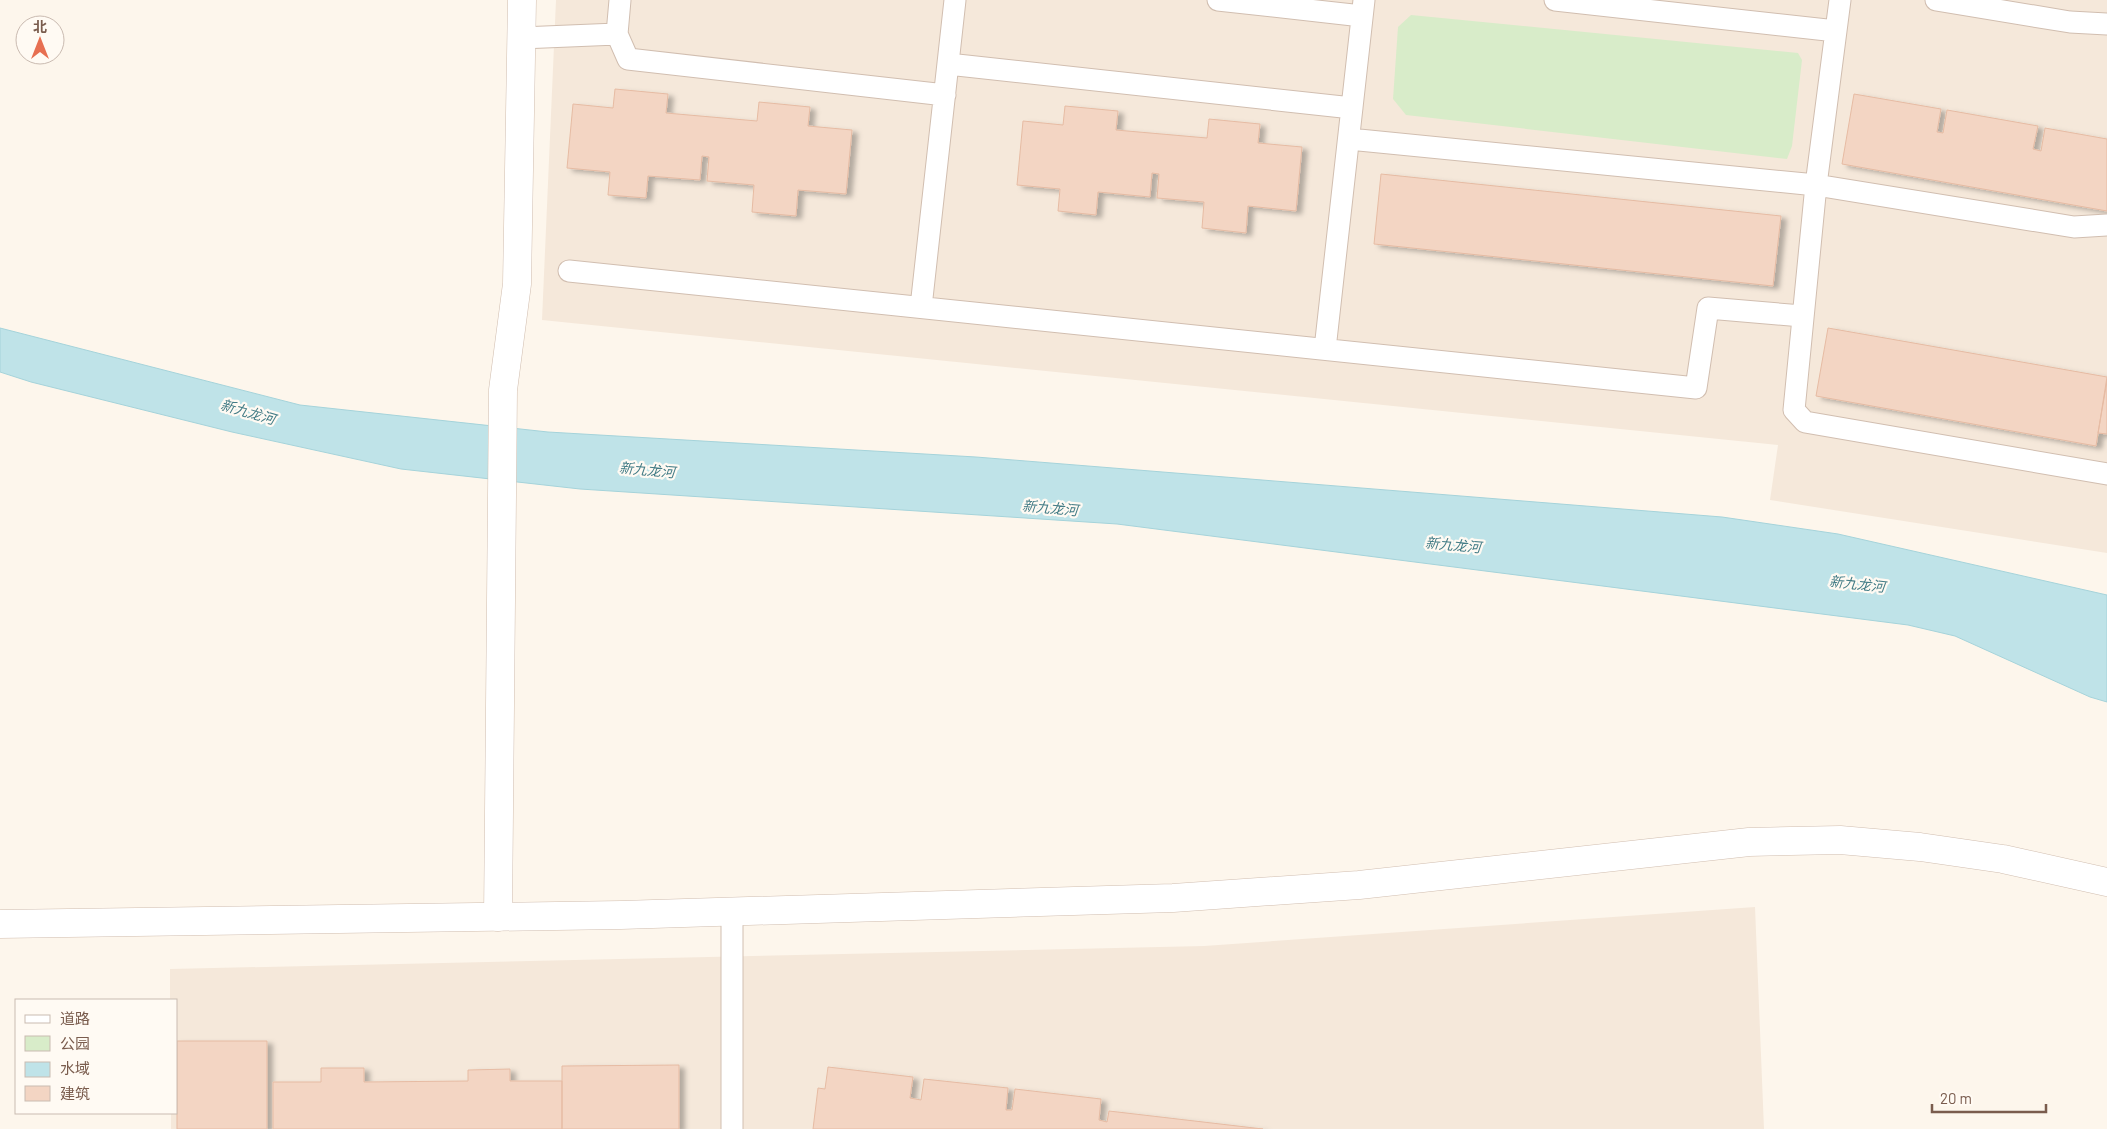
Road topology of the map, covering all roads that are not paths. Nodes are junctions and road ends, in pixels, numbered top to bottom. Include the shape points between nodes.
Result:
1 (522, 0) edge
2 (620, 0) edge
3 (955, 0) edge
4 (1218, 0) edge
5 (1555, 0) edge
6 (1840, 0) edge
7 (1936, 0) edge
8 (1363, 8) edge
9 (2107, 24) edge
10 (1836, 31) junction
11 (617, 34) junction
12 (521, 38) junction
13 (948, 64) junction
14 (945, 95) junction
15 (1352, 108) junction
16 (1349, 139) junction
17 (1816, 185) junction
18 (2107, 225) edge
19 (569, 271) dead end
20 (921, 307) junction
21 (1802, 316) junction
22 (1325, 349) junction
23 (2107, 474) edge
24 (2107, 882) edge
25 (732, 912) junction
26 (498, 917) junction
27 (0, 924) edge
28 (732, 1129) edge

1 - 12 street
2 - 11 lane
3 - 13 lane
4 - 8 lane
5 - 10 lane
6 - 10 lane
7 - 9 lane via 2070,22
8 - 15 lane
10 - 17 lane
11 - 12 lane
11 - 14 lane via 628,60
12 - 26 street via 516,284 503,390
13 - 14 lane
13 - 15 lane
14 - 20 lane
15 - 16 lane
16 - 17 lane
16 - 22 lane
17 - 18 lane via 2074,227
17 - 21 lane
19 - 20 lane
20 - 22 lane
21 - 22 lane via 1708,308 1696,388
21 - 23 lane via 1794,410 1805,422
24 - 25 street via 2002,859 1840,840 1749,842 1359,885 1193,897
25 - 26 street
25 - 28 lane
26 - 27 street

